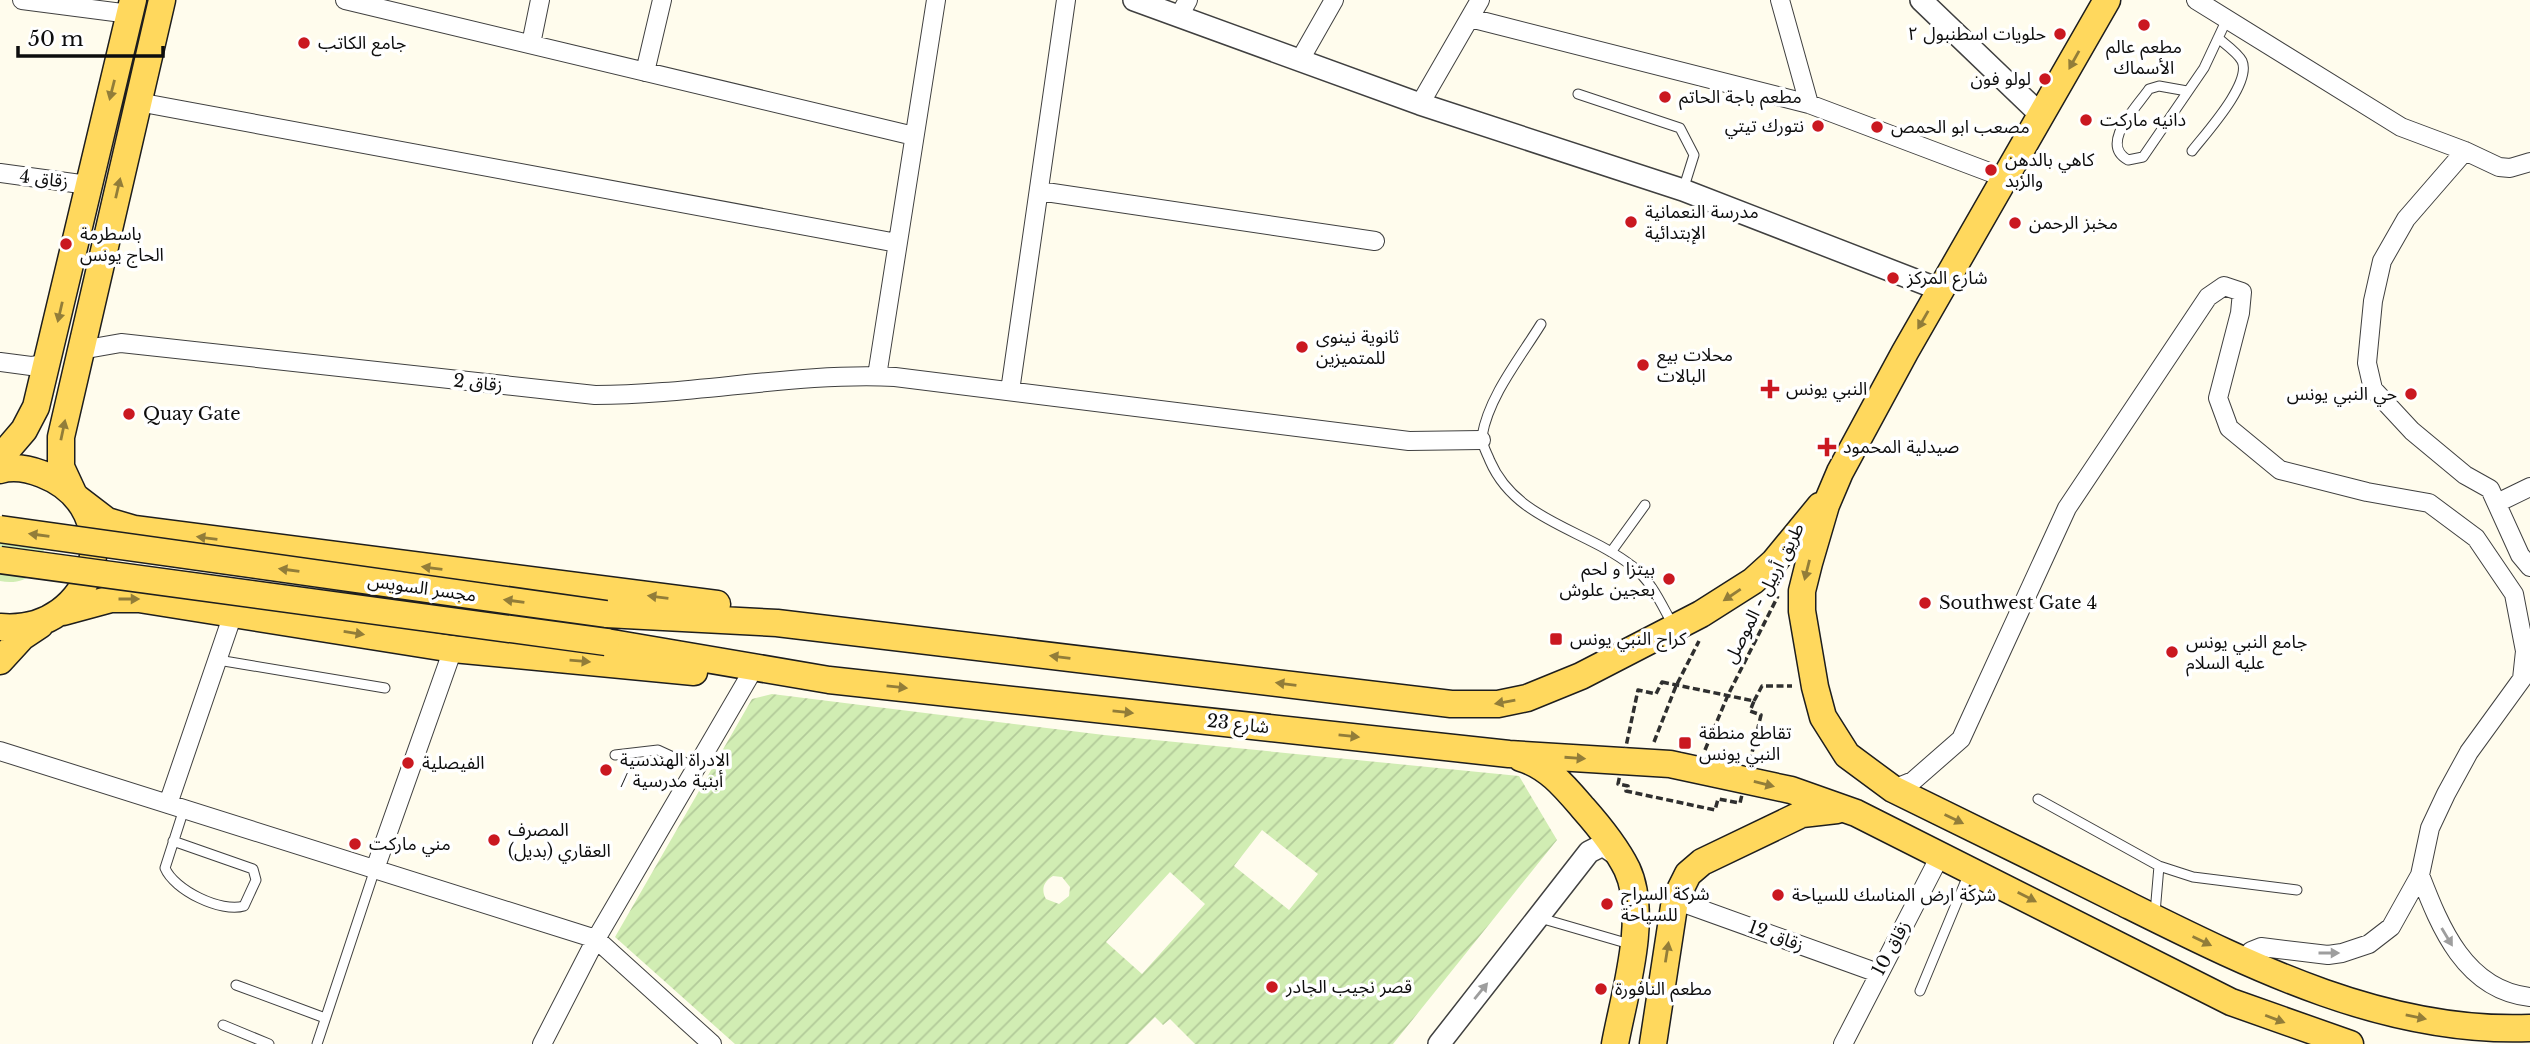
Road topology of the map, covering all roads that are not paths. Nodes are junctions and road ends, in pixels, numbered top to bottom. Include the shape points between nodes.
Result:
1 (22, 0) edge
2 (162, 0) edge
3 (345, 0) edge
4 (540, 0) edge
5 (662, 0) edge
6 (936, 0) edge
7 (1066, 0) edge
8 (1134, 0) edge
9 (1334, 0) edge
10 (1480, 0) edge
11 (1780, 0) edge
12 (1921, 0) edge
13 (2107, 0) edge
14 (2196, 0) edge
15 (132, 7) edge
16 (415, 8) edge
17 (1184, 8) edge
18 (1470, 18) junction
19 (2227, 19) junction
20 (2218, 38) junction
21 (531, 44) junction
22 (1301, 58) junction
23 (645, 72) junction
24 (2187, 91) junction
25 (1578, 94) dead end
26 (138, 102) junction
27 (1420, 104) junction
28 (1809, 104) junction
29 (2042, 116) junction
30 (914, 136) junction
31 (2192, 151) dead end
32 (2465, 151) junction
33 (2530, 162) edge
34 (0, 173) edge
35 (2006, 178) junction
36 (88, 185) junction
37 (1683, 190) junction
38 (1039, 191) junction
39 (1375, 241) dead end
40 (897, 243) junction
41 (1941, 290) junction
42 (1541, 324) dead end
43 (81, 350) junction
44 (0, 362) edge
45 (48, 363) junction
46 (877, 376) junction
47 (1010, 391) junction
48 (1481, 440) junction
49 (0, 458) edge
50 (0, 470) edge
51 (1840, 472) junction
52 (2530, 487) edge
53 (75, 496) junction
54 (2497, 503) junction
55 (1645, 505) dead end
56 (0, 529) edge
57 (1611, 552) junction
58 (0, 559) edge
59 (2530, 567) edge
60 (63, 612) junction
61 (233, 614) junction
62 (40, 625) junction
63 (0, 627) edge
64 (1675, 628) junction
65 (845, 631) junction
66 (453, 649) junction
67 (218, 660) junction
68 (0, 661) edge
69 (749, 677) junction
70 (829, 680) junction
71 (385, 688) dead end
72 (0, 751) edge
73 (1509, 754) junction
74 (615, 755) dead end
75 (695, 768) junction
76 (1893, 789) junction
77 (2038, 799) dead end
78 (176, 806) junction
79 (1856, 813) junction
80 (173, 841) junction
81 (1941, 854) junction
82 (1619, 856) junction
83 (2159, 866) junction
84 (376, 869) junction
85 (1971, 869) junction
86 (2420, 875) junction
87 (2297, 890) dead end
88 (1675, 900) junction
89 (1540, 918) junction
90 (2155, 918) junction
91 (596, 939) junction
92 (1633, 945) junction
93 (2244, 962) junction
94 (1878, 973) junction
95 (236, 985) dead end
96 (1920, 991) dead end
97 (2530, 997) edge
98 (2231, 1002) junction
99 (325, 1018) junction
100 (223, 1026) dead end
101 (2530, 1028) edge
102 (269, 1044) edge
103 (317, 1044) edge
104 (542, 1044) edge
105 (712, 1044) edge
106 (1438, 1044) edge
107 (1615, 1044) edge
108 (1653, 1044) edge
109 (1843, 1044) edge
110 (2350, 1044) edge

1 - 15 street
2 - 26 main road
3 - 16 street
4 - 21 street
5 - 23 street
6 - 30 street
7 - 38 street
8 - 17 street
9 - 22 street
10 - 18 street
11 - 28 street
12 - 29 street
13 -> 29 main road
14 - 19 street
15 -> 36 main road
16 - 21 street
17 - 22 street
18 - 27 street
18 - 28 street
19 - 20 lane
19 - 32 street via 2402,127
20 - 24 lane
20 - 31 lane via 2242,60 2244,72 2238,90
21 - 23 street
22 - 27 street
23 - 30 street
24 - 24 lane via 2143,156 2128,160 2118,155 2118,134 2149,89 2159,86
25 - 37 lane via 1680,128 1694,155
26 - 40 street
43 -> 26 main road
27 - 37 street
28 - 35 street
29 - 35 main road
30 - 40 street
32 - 33 street via 2498,167
32 - 54 street via 2406,219 2382,261 2367,363 2373,389 2412,431 2465,475 2490,489
34 - 36 street, زقاق 4
35 - 41 main road
36 -> 45 main road
37 - 41 street
38 - 39 street
38 - 47 street
40 - 46 street
41 -> 51 main road
42 - 48 lane via 1487,416
43 - 46 street, زقاق 2 via 121,343 595,394
53 -> 43 main road via 66,482 59,453
44 - 45 street
45 - 49 main road via 36,407
46 - 47 street, زقاق 2
47 - 48 street, زقاق 2 via 1409,441
48 - 57 lane via 1494,471 1513,496 1555,525
50 - 53 main road via 31,470 54,479
51 -> 64 main road via 1805,526 1774,562 1728,598
51 -> 76 main road via 1802,590 1804,629 1823,717 1860,767
52 - 54 street
53 - 60 main road via 89,520 94,545 91,570 80,593
65 -> 53 main road via 736,606 134,529 107,521
54 - 59 street
55 - 57 lane
65 -> 56 main road, مجسر السويس, bridge via 606,614
57 - 64 lane via 1650,584
58 - 70 main road, مجسر السويس, bridge via 606,642
60 -> 61 main road via 111,599 139,599
60 - 62 main road
61 -> 66 main road
61 - 67 street
62 - 63 main road
62 - 68 main road
64 -> 65 main road via 1555,688 1498,704 1451,704
66 -> 69 main road
66 - 84 street
67 - 71 lane
67 - 78 street
69 - 70 main road
69 - 75 street
70 -> 73 main road, شارع 23
72 - 78 street
73 -> 79 main road, شارع 23 via 1698,768 1791,790
73 - 82 main road via 1555,777
74 - 75 lane via 658,750
75 - 91 street
76 - 86 street via 1913,781 1961,739 2067,508 2208,297 2224,286 2234,287 2242,292 2240,313 2218,398 2229,428 2280,470 2429,503 2476,538 2514,594 2525,651 2522,679 2469,752 2446,794 2430,828
76 -> 90 main road
77 - 83 lane
78 - 80 lane
78 - 84 street
79 - 81 main road, شارع 23
79 - 88 main road via 1827,809 1788,820 1695,867 1682,881
80 - 80 lane via 165,867 170,878 186,892 235,909 244,906 256,880 253,869
81 - 85 main road, شارع 23
81 - 94 street, زقاق 10
82 - 89 street via 1608,847 1594,848
82 - 92 main road via 1633,892
83 - 87 lane via 2193,877
83 - 90 lane
84 - 91 street
84 - 99 lane
85 - 96 lane
85 -> 98 main road, شارع 23
93 -> 86 street via 2251,951 2261,947 2328,955 2369,944 2399,916
86 -> 97 street via 2455,951 2485,979
88 - 94 street, زقاق 12
108 -> 88 main road
89 - 92 lane
106 -> 89 street
90 -> 93 main road
91 - 104 street
91 - 105 street
92 - 107 main road
93 - 98 main road
93 -> 101 main road via 2307,987 2392,1012 2454,1023
94 - 109 street, زقاق 10
95 - 99 lane
98 -> 110 main road, شارع 23
99 - 103 lane
100 - 102 lane

